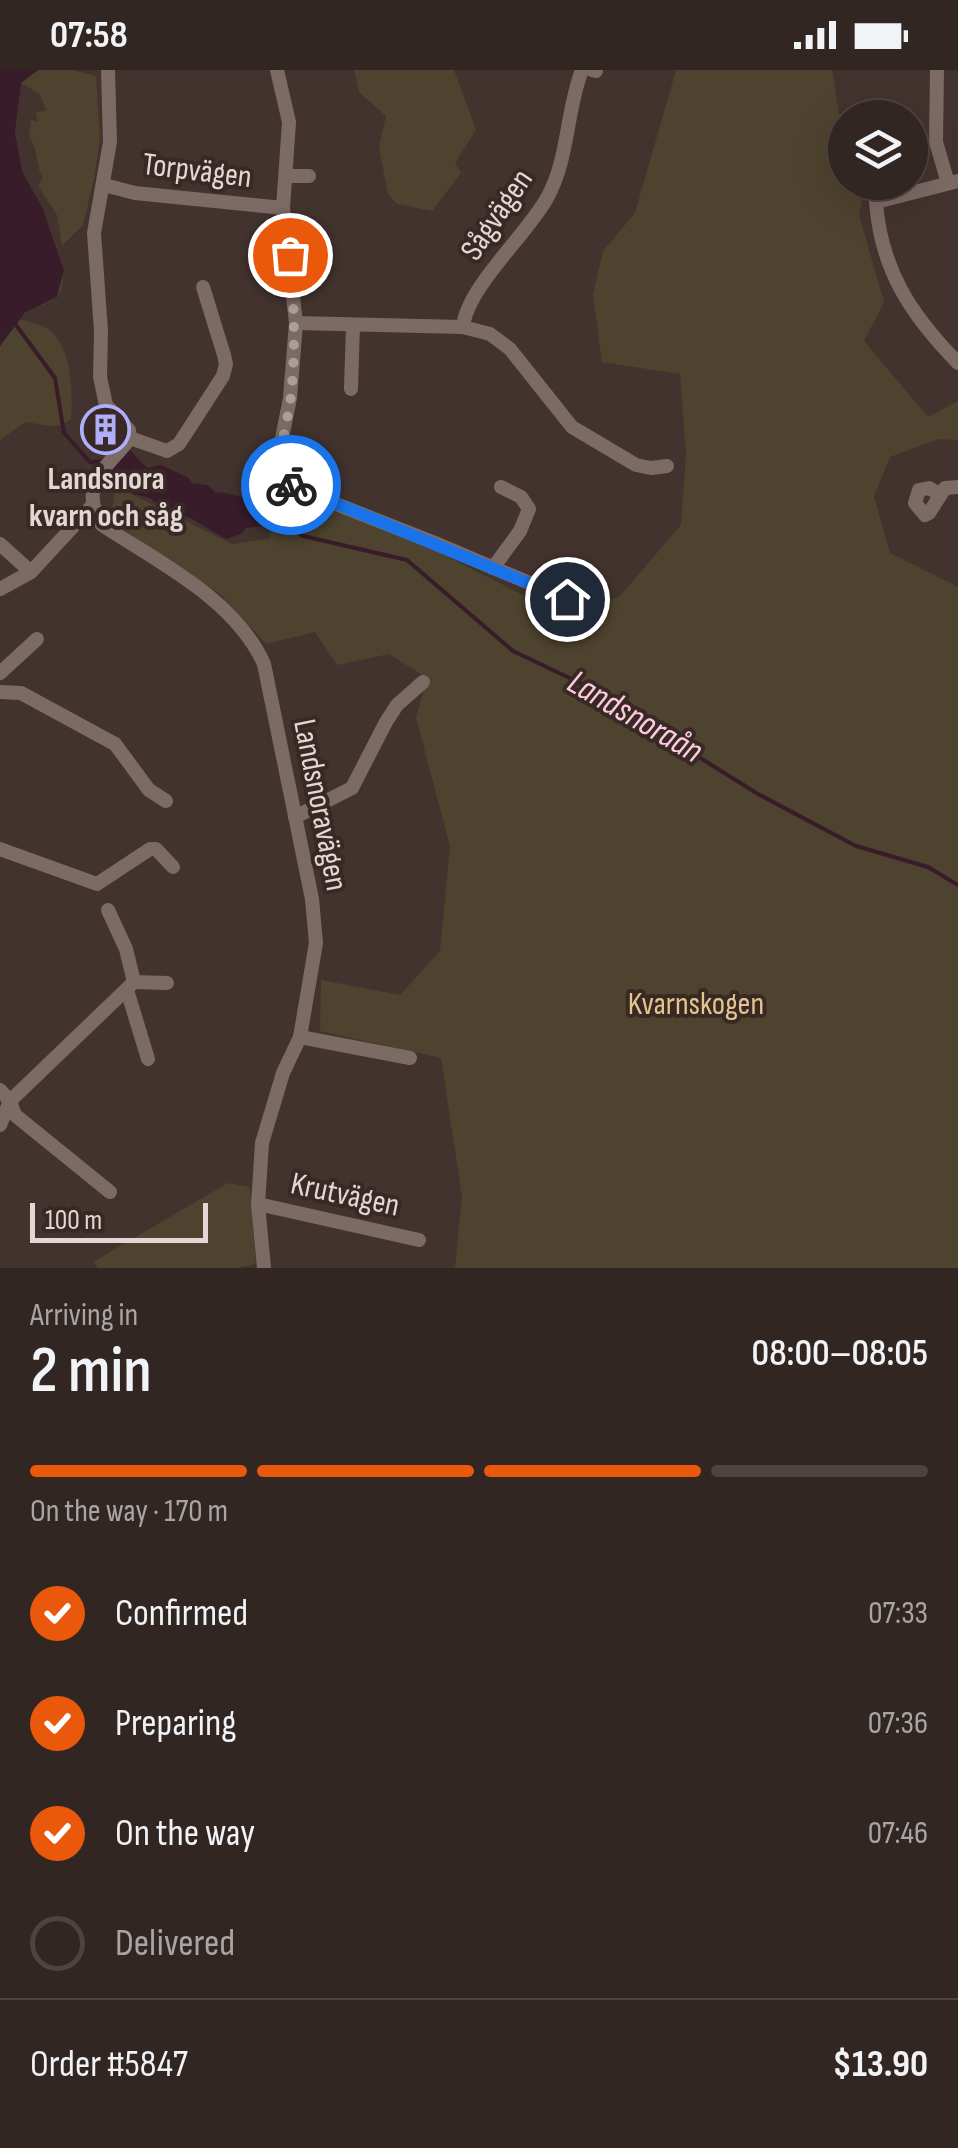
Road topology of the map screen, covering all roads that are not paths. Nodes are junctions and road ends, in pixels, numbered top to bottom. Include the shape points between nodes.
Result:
1 (108, 70) edge
2 (277, 70) edge
3 (582, 70) edge
4 (937, 70) edge
5 (286, 176) junction
6 (310, 176) dead end
7 (953, 182) edge
8 (104, 186) junction
9 (283, 208) junction
10 (203, 287) dead end
11 (296, 323) junction
12 (352, 324) junction
13 (464, 328) junction
14 (958, 363) edge
15 (351, 388) dead end
16 (130, 438) junction
17 (667, 466) dead end
18 (502, 487) dead end
19 (958, 487) edge
20 (939, 494) dead end
21 (91, 507) junction
22 (0, 544) edge
23 (494, 568) junction
24 (31, 572) junction
25 (0, 589) edge
26 (567, 599) dead end
27 (37, 639) dead end
28 (0, 673) edge
29 (422, 682) dead end
30 (0, 692) edge
31 (166, 801) dead end
32 (295, 817) junction
33 (0, 849) edge
34 (173, 866) dead end
35 (108, 910) dead end
36 (168, 983) dead end
37 (130, 986) junction
38 (300, 1037) junction
39 (410, 1058) dead end
40 (148, 1059) dead end
41 (5, 1096) edge
42 (0, 1125) edge
43 (110, 1192) dead end
44 (258, 1204) junction
45 (420, 1240) dead end
46 (264, 1268) edge

1 - 8 street
2 - 5 street via 289,122
3 - 13 street, Sågvägen via 550,193 468,303
4 - 7 street via 936,142
5 - 6 street
5 - 9 street
7 - 14 street via 876,202 876,212 878,236 898,285
8 - 9 street, Torpvägen
8 - 16 street via 94,232 100,377 106,405
9 - 11 street
10 - 16 street via 226,364 223,376 179,444 167,451
11 - 12 street
11 - 23 street via 278,458 282,479
12 - 13 street
12 - 15 street
13 - 17 street via 510,348 572,427 636,465
16 - 21 street via 96,480
18 - 23 street via 521,496 529,509
19 - 20 street
21 - 24 street
21 - 32 street, Landsnoravägen via 102,525 211,598 256,645
22 - 24 street
23 - 26 street
24 - 25 street
27 - 28 street
29 - 32 street via 386,722 352,788
30 - 31 street via 21,692 115,744 149,790
32 - 38 street, Landsnoravägen via 316,943
33 - 34 street via 97,884 150,849
35 - 37 street via 122,939
36 - 37 street
37 - 40 street
37 - 41 street
38 - 39 street
38 - 44 street, Landsnoravägen via 262,1143
41 - 42 street
41 - 43 street via 15,1115
44 - 45 street, Krutvägen
44 - 46 street, Landsnoravägen

